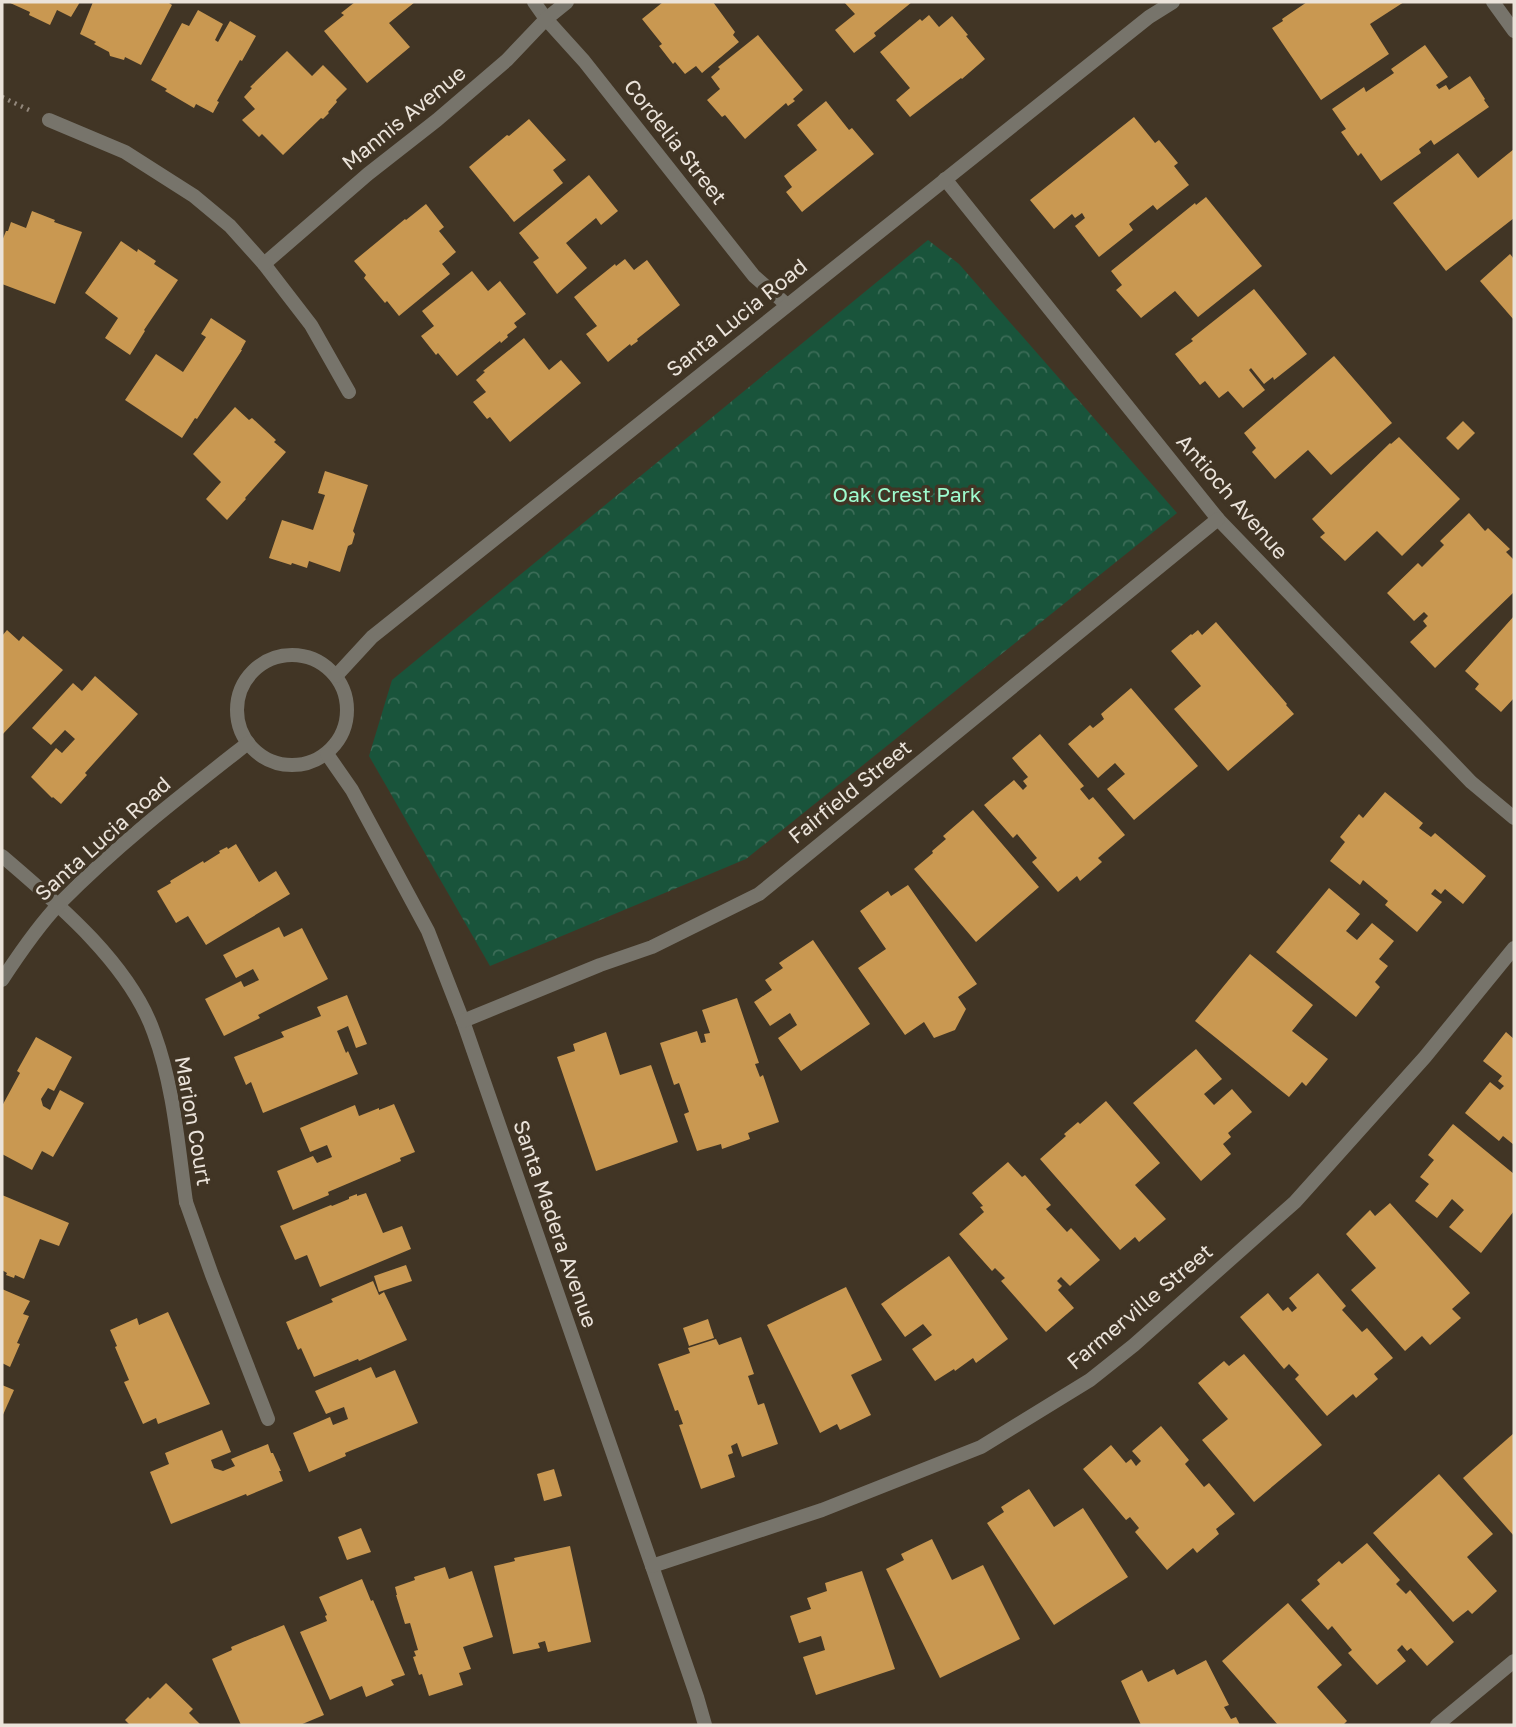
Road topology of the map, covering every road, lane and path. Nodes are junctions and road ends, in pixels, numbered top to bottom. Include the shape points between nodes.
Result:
1 (534, 2) edge
2 (567, 2) edge
3 (1172, 2) edge
4 (1493, 2) edge
5 (546, 19) junction
6 (1514, 31) edge
7 (49, 120) dead end
8 (945, 179) junction
9 (264, 264) junction
10 (787, 305) junction
11 (349, 392) dead end
12 (1219, 519) junction
13 (336, 676) junction
14 (248, 743) junction
15 (327, 754) junction
16 (1514, 818) edge
17 (2, 856) edge
18 (59, 905) junction
19 (1514, 948) edge
20 (2, 980) edge
21 (463, 1021) junction
22 (268, 1419) dead end
23 (652, 1566) junction
24 (1514, 1661) edge
25 (705, 1725) edge
26 (1437, 1725) edge

1 - 5 street, Cordelia Street
2 - 5 street, Mannis Avenue
3 - 8 street, Santa Lucia Road
4 - 6 street
5 - 9 street, Mannis Avenue via 507,60
5 - 10 street, Cordelia Street via 754,276
7 - 9 street via 125,152 176,183 230,226
8 - 10 street, Santa Lucia Road
8 - 12 street, Antioch Avenue
9 - 11 street via 311,325
10 - 13 street, Santa Lucia Road via 372,637
12 - 16 street, Antioch Avenue via 1471,782
12 - 21 street, Fairfield Street via 759,894 652,947
13 - 14 street via 321,663 285,655 251,672 237,707 239,726
13 - 15 street via 348,708 339,741
14 - 15 street via 276,763 312,762
14 - 18 street, Santa Lucia Road via 132,836
15 - 21 street, Santa Madera Avenue via 352,790 428,931
17 - 18 street, Marion Court
18 - 20 street, Santa Lucia Road
18 - 22 street, Marion Court via 121,972 154,1031 170,1091 186,1202
19 - 23 street, Farmerville Street via 1425,1057 1295,1202 1090,1380 981,1447 822,1510
21 - 23 street, Santa Madera Avenue
23 - 25 street, Santa Madera Avenue
24 - 26 street

